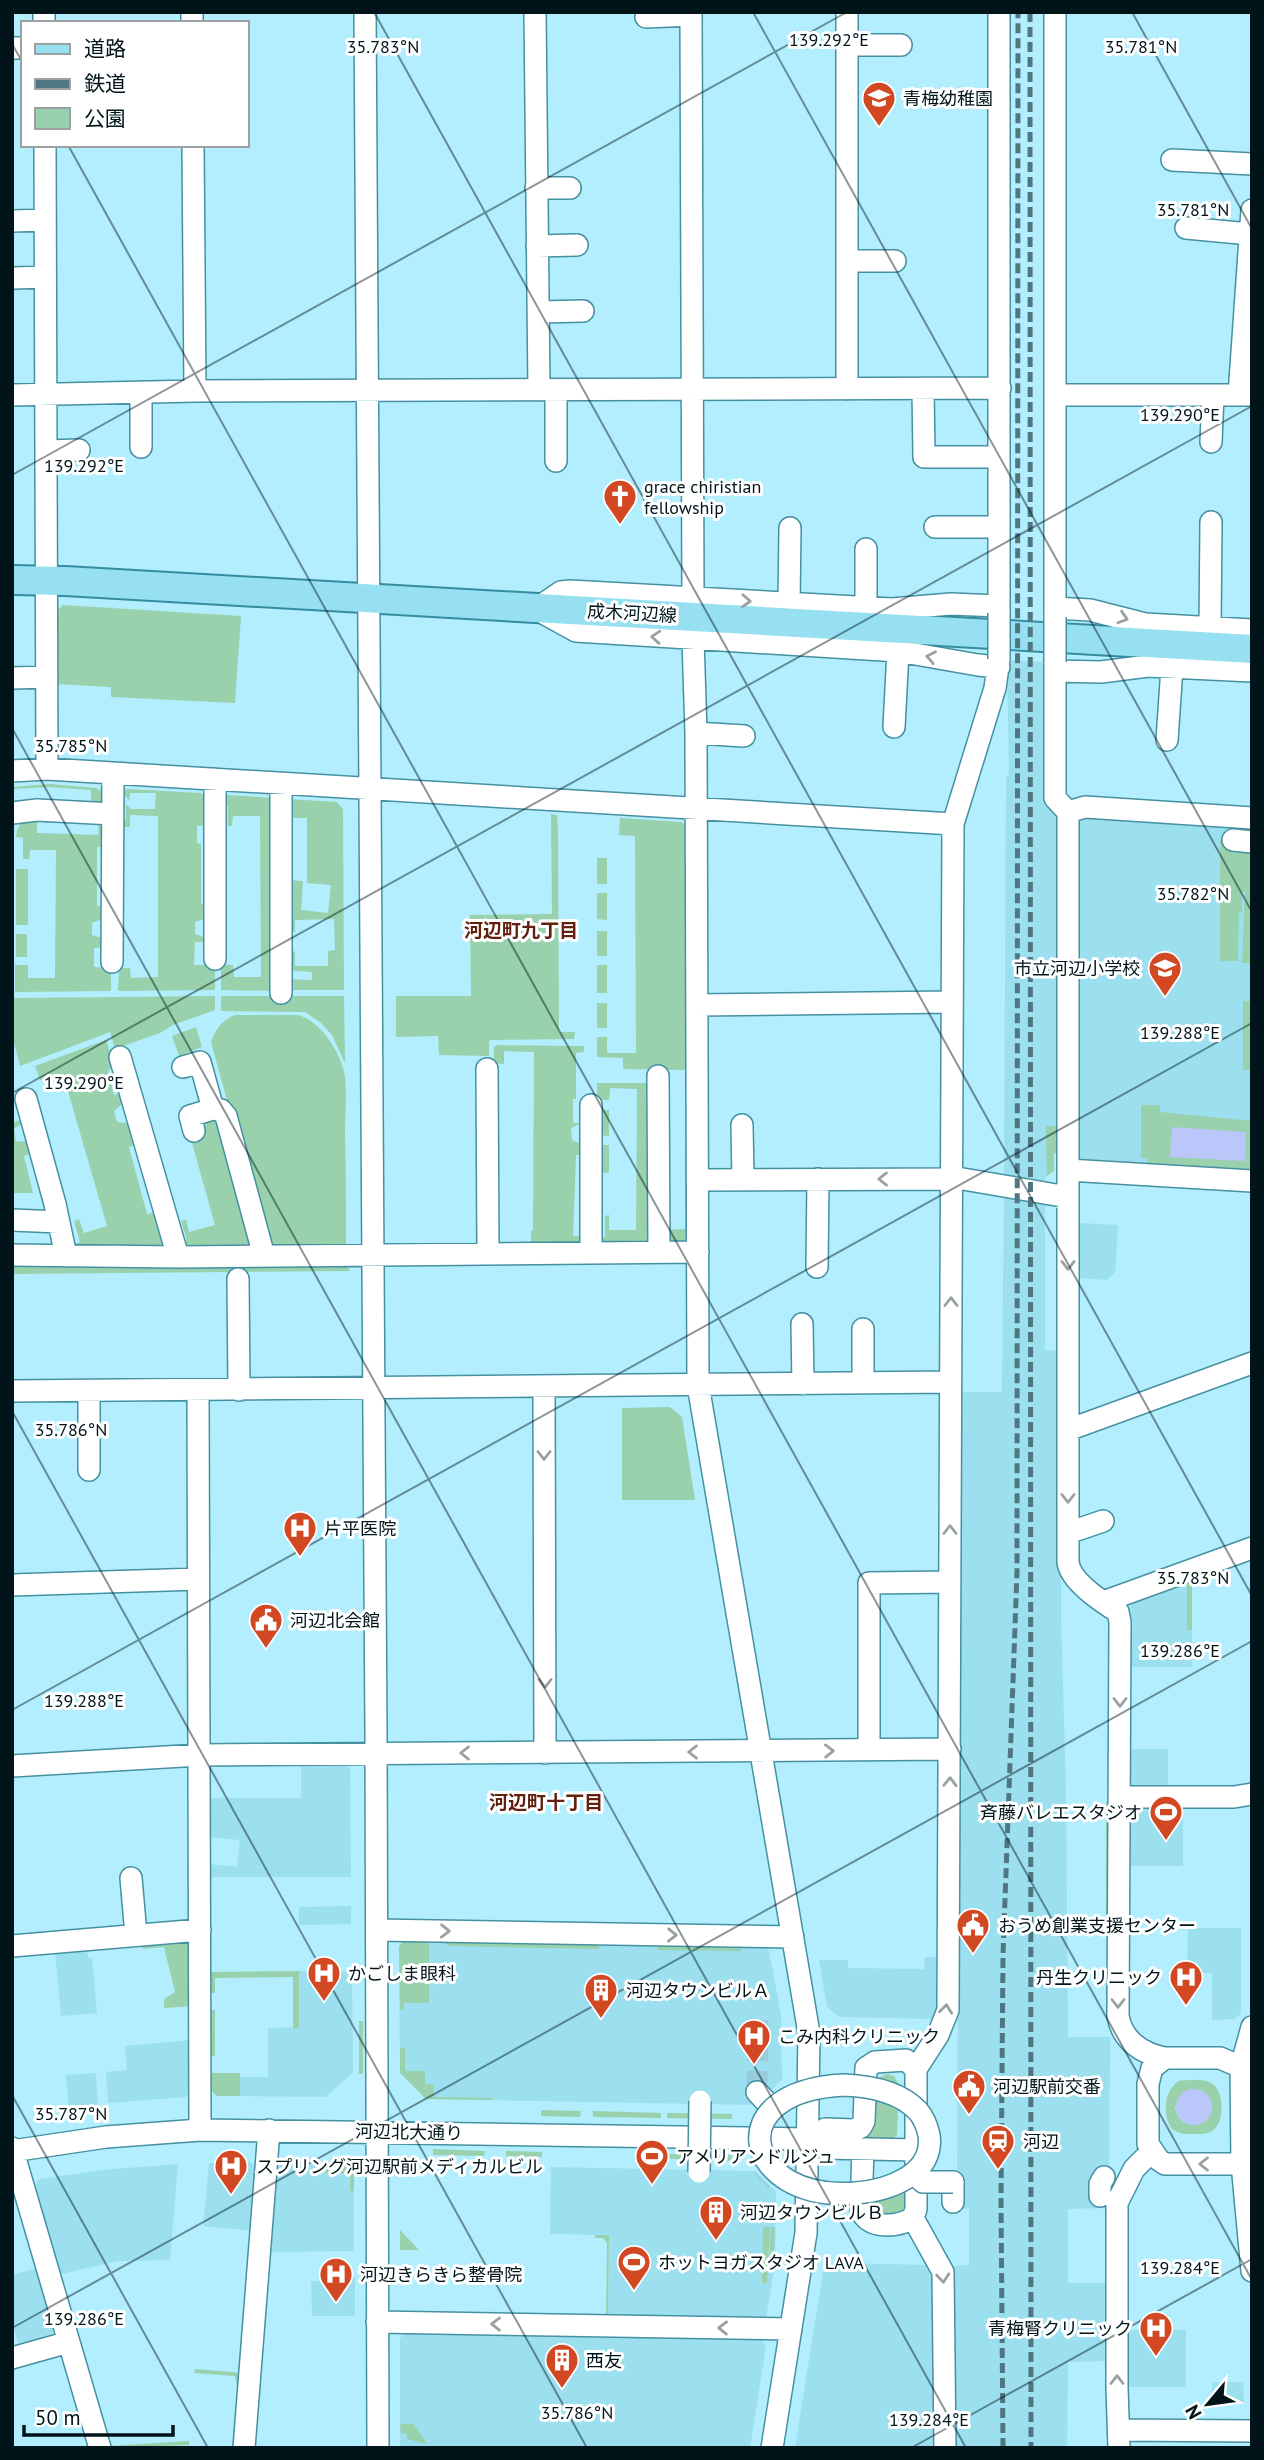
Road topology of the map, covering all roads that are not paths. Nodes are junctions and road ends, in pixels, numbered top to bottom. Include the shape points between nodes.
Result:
1 (365, 12) edge
2 (535, 12) edge
3 (847, 12) edge
4 (999, 12) edge
5 (1055, 12) edge
6 (691, 14) edge
7 (646, 16) dead end
8 (901, 45) dead end
9 (847, 46) junction
10 (45, 147) edge
11 (193, 147) edge
12 (1172, 160) dead end
13 (1252, 164) edge
14 (536, 188) junction
15 (570, 188) dead end
16 (1252, 210) edge
17 (45, 220) junction
18 (12, 221) edge
19 (1186, 228) dead end
20 (1250, 234) edge
21 (578, 245) dead end
22 (537, 246) junction
23 (847, 261) junction
24 (895, 261) dead end
25 (45, 277) junction
26 (13, 278) edge
27 (583, 311) dead end
28 (538, 312) junction
29 (923, 388) junction
30 (999, 388) junction
31 (693, 389) junction
32 (847, 389) junction
33 (548, 390) junction
34 (195, 391) junction
35 (368, 391) junction
36 (141, 392) junction
37 (47, 393) junction
38 (12, 395) edge
39 (1055, 395) junction
40 (1213, 395) junction
41 (1245, 395) edge
42 (1211, 442) dead end
43 (141, 447) dead end
44 (79, 450) dead end
45 (47, 451) junction
46 (999, 457) junction
47 (556, 461) dead end
48 (1211, 522) dead end
49 (935, 527) dead end
50 (999, 527) junction
51 (790, 528) dead end
52 (866, 549) dead end
53 (12, 580) edge
54 (47, 581) junction
55 (693, 598) junction
56 (370, 599) junction
57 (789, 603) junction
58 (866, 607) junction
59 (536, 609) junction
60 (999, 609) junction
61 (1055, 612) junction
62 (1210, 628) junction
63 (1252, 630) edge
64 (693, 639) junction
65 (1252, 649) edge
66 (898, 651) junction
67 (999, 663) junction
68 (1055, 667) junction
69 (1172, 667) junction
70 (1252, 671) edge
71 (46, 677) junction
72 (12, 678) edge
73 (894, 727) dead end
74 (696, 733) junction
75 (744, 736) dead end
76 (1167, 740) dead end
77 (47, 769) junction
78 (12, 771) edge
79 (113, 774) junction
80 (215, 779) junction
81 (281, 784) junction
82 (370, 790) junction
83 (696, 808) junction
84 (1068, 812) junction
85 (12, 813) edge
86 (113, 814) junction
87 (1252, 818) edge
88 (953, 824) junction
89 (215, 959) dead end
90 (112, 962) dead end
91 (281, 993) dead end
92 (952, 1002) junction
93 (698, 1005) junction
94 (120, 1057) dead end
95 (183, 1067) dead end
96 (487, 1069) dead end
97 (658, 1076) dead end
98 (26, 1099) dead end
99 (591, 1105) dead end
100 (213, 1109) junction
101 (743, 1125) dead end
102 (194, 1131) dead end
103 (1068, 1170) junction
104 (951, 1179) junction
105 (698, 1180) junction
106 (743, 1180) junction
107 (818, 1180) junction
108 (1252, 1181) edge
109 (1068, 1197) junction
110 (12, 1220) edge
111 (59, 1222) junction
112 (659, 1252) junction
113 (698, 1252) junction
114 (592, 1253) junction
115 (488, 1254) junction
116 (12, 1255) edge
117 (372, 1255) junction
118 (66, 1256) junction
119 (264, 1256) junction
120 (178, 1257) junction
121 (817, 1267) dead end
122 (238, 1279) dead end
123 (802, 1324) dead end
124 (863, 1329) dead end
125 (1252, 1363) edge
126 (950, 1382) junction
127 (863, 1383) junction
128 (803, 1384) junction
129 (698, 1385) junction
130 (544, 1387) junction
131 (373, 1388) junction
132 (239, 1390) junction
133 (12, 1391) edge
134 (89, 1391) junction
135 (198, 1391) junction
136 (1069, 1430) junction
137 (89, 1470) dead end
138 (1103, 1521) dead end
139 (1068, 1534) junction
140 (1252, 1548) edge
141 (198, 1579) junction
142 (950, 1582) junction
143 (12, 1585) edge
144 (1103, 1602) junction
145 (950, 1749) junction
146 (869, 1750) junction
147 (761, 1751) junction
148 (545, 1753) junction
149 (376, 1754) junction
150 (200, 1755) junction
151 (12, 1766) edge
152 (1252, 1794) edge
153 (1120, 1797) junction
154 (131, 1878) dead end
155 (200, 1930) junction
156 (377, 1930) junction
157 (136, 1935) junction
158 (793, 1937) junction
159 (12, 1946) edge
160 (1252, 2026) edge
161 (1165, 2058) junction
162 (1246, 2067) edge
163 (916, 2069) junction
164 (757, 2092) tunnel mouth
165 (700, 2101) dead end
166 (772, 2108) junction
167 (201, 2130) junction
168 (269, 2130) junction
169 (377, 2132) junction
170 (808, 2139) junction
171 (863, 2149) junction
172 (12, 2150) edge
173 (915, 2150) junction
174 (1152, 2151) junction
175 (1242, 2164) junction
176 (699, 2172) dead end
177 (914, 2173) junction
178 (961, 2196) dead end
179 (1249, 2203) edge
180 (913, 2218) junction
181 (1252, 2271) edge
182 (377, 2322) junction
183 (791, 2329) junction
184 (68, 2342) junction
185 (12, 2358) edge
186 (1252, 2431) edge
187 (1119, 2439) edge
188 (100, 2448) edge
189 (244, 2448) edge
190 (378, 2448) edge
191 (772, 2448) edge
192 (945, 2448) edge

1 - 35 street
2 - 14 street
3 - 9 street
4 - 30 street
5 - 39 street
6 - 7 street
6 - 31 street
8 - 9 street
9 - 23 street
10 - 17 street
11 - 34 street
12 - 13 street
14 - 15 street
14 - 22 street
16 - 20 street
17 - 18 street
17 - 25 street
19 - 20 street
20 - 41 street
21 - 22 street
22 - 28 street
23 - 24 street
23 - 32 street
25 - 26 street
25 - 37 street
27 - 28 street
28 - 33 street
29 - 30 street
29 - 32 street
29 - 46 street via 924,457
30 - 46 street
31 - 32 street
31 - 33 street
31 - 55 street
33 - 35 street
33 - 47 street
34 - 35 street
34 - 36 street
35 - 56 street
36 - 37 street
36 - 43 street
37 - 38 street
37 - 45 street
39 - 40 street
39 - 61 street
40 - 41 street
40 - 42 street
44 - 45 street
45 - 54 street
46 - 50 street
48 - 62 street
49 - 50 street
50 - 60 street
51 - 57 street
52 - 58 street
53 - 54 main road, 成木河辺線
54 - 56 main road, 成木河辺線
54 - 71 street
55 -> 57 street
55 - 59 street via 570,591
56 - 59 main road, 成木河辺線
56 - 82 street
57 - 58 street
58 - 60 street via 951,604
64 -> 59 street via 576,631
59 - 65 main road, 成木河辺線
60 - 67 street, bridge
61 -> 62 street via 1090,610 1145,624
61 - 68 street, bridge
62 - 63 street
64 - 66 street
64 - 74 street
67 -> 66 street via 978,665
66 - 73 street
67 - 88 street
68 - 69 street via 1101,672 1136,666
68 - 84 street via 1055,798
69 - 70 street
69 - 76 street
71 - 72 street
71 - 77 street
74 - 75 street
74 - 83 street
77 - 78 street
77 - 79 street
79 - 80 street
79 - 86 street
80 - 81 street
80 - 89 street via 207,928
81 - 82 street
81 - 91 street
82 - 83 street
82 - 117 street
83 - 88 street
83 - 93 street
84 - 87 street via 1085,807
84 - 103 street
85 - 86 street
86 - 90 street via 104,929
88 - 92 street
92 - 93 street
92 - 104 street
93 - 105 street
94 - 120 street via 129,1113
95 - 100 street via 200,1062
96 - 115 street via 479,1101
97 - 112 street
98 - 111 street via 27,1132
99 - 114 street via 583,1134
100 - 102 street via 190,1116
100 - 119 street via 226,1115
101 - 106 street
103 - 108 street
103 - 109 street
104 -> 107 street
104 - 109 street
126 -> 104 street
105 - 106 street
105 - 113 street
106 - 107 street
107 - 121 street
109 -> 136 street
110 - 111 street
111 - 118 street
112 - 113 street
112 - 114 street
113 - 129 street
114 - 115 street
115 - 117 street
116 - 118 street
117 - 119 street
117 - 131 street
118 - 120 street
119 - 120 street
122 - 132 street
123 - 128 street
124 - 127 street
125 - 136 street
126 - 127 street
142 -> 126 street
127 - 128 street
128 - 129 street
129 - 130 street
129 - 147 street
130 - 131 street
130 -> 148 street
131 - 132 street
131 - 149 street
132 - 135 street
133 - 134 street
134 - 135 street
134 - 137 street
135 - 141 street
136 -> 139 street
138 - 139 street
139 - 144 street via 1069,1570
140 - 144 street
141 - 143 street
141 - 150 street
142 - 145 street
142 - 146 street via 869,1583
144 -> 153 street via 1118,1612 1120,1622
145 - 146 street
163 -> 145 street via 947,2015
147 -> 146 street
147 -> 148 street
147 - 158 street
148 -> 149 street
149 - 150 street
149 - 156 street
150 - 151 street
150 - 155 street
152 - 153 street
153 -> 161 street via 1118,2016 1133,2043 1148,2054
154 - 157 street
155 - 157 street
155 - 167 street
156 -> 158 street
156 - 169 street
157 - 159 street
158 - 170 street via 809,2033
160 - 162 street
161 - 162 street via 1220,2058
161 - 174 street via 1150,2074 1148,2144
162 - 175 street
163 - 170 street via 906,2060 871,2063 865,2072 864,2125 854,2130 825,2129
163 - 173 street
164 - 166 street
165 - 176 street, bridge
166 - 177 street, bridge via 759,2137 767,2174 843,2194 882,2188
166 - 177 street, bridge via 793,2095 830,2086 858,2086 896,2096 916,2109 928,2129 928,2152
167 - 168 street, 河辺北大通り
167 - 172 street, 河辺北大通り
168 - 169 street, 河辺北大通り
168 - 189 street
169 - 170 street, 河辺北大通り
169 - 182 street
170 - 171 street via 824,2148
170 - 183 street via 806,2233
171 - 173 street
171 - 180 street via 864,2217 874,2224 904,2224
172 - 184 street
173 - 180 street
175 -> 174 street via 1165,2164
187 -> 174 street via 1117,2203 1142,2157
175 - 179 street
177 - 178 street, bridge via 923,2182 953,2182
179 - 181 street
180 -> 192 street via 943,2272
183 -> 182 street
182 - 190 street
183 - 191 street
184 - 185 street
184 - 188 street
186 - 187 street

